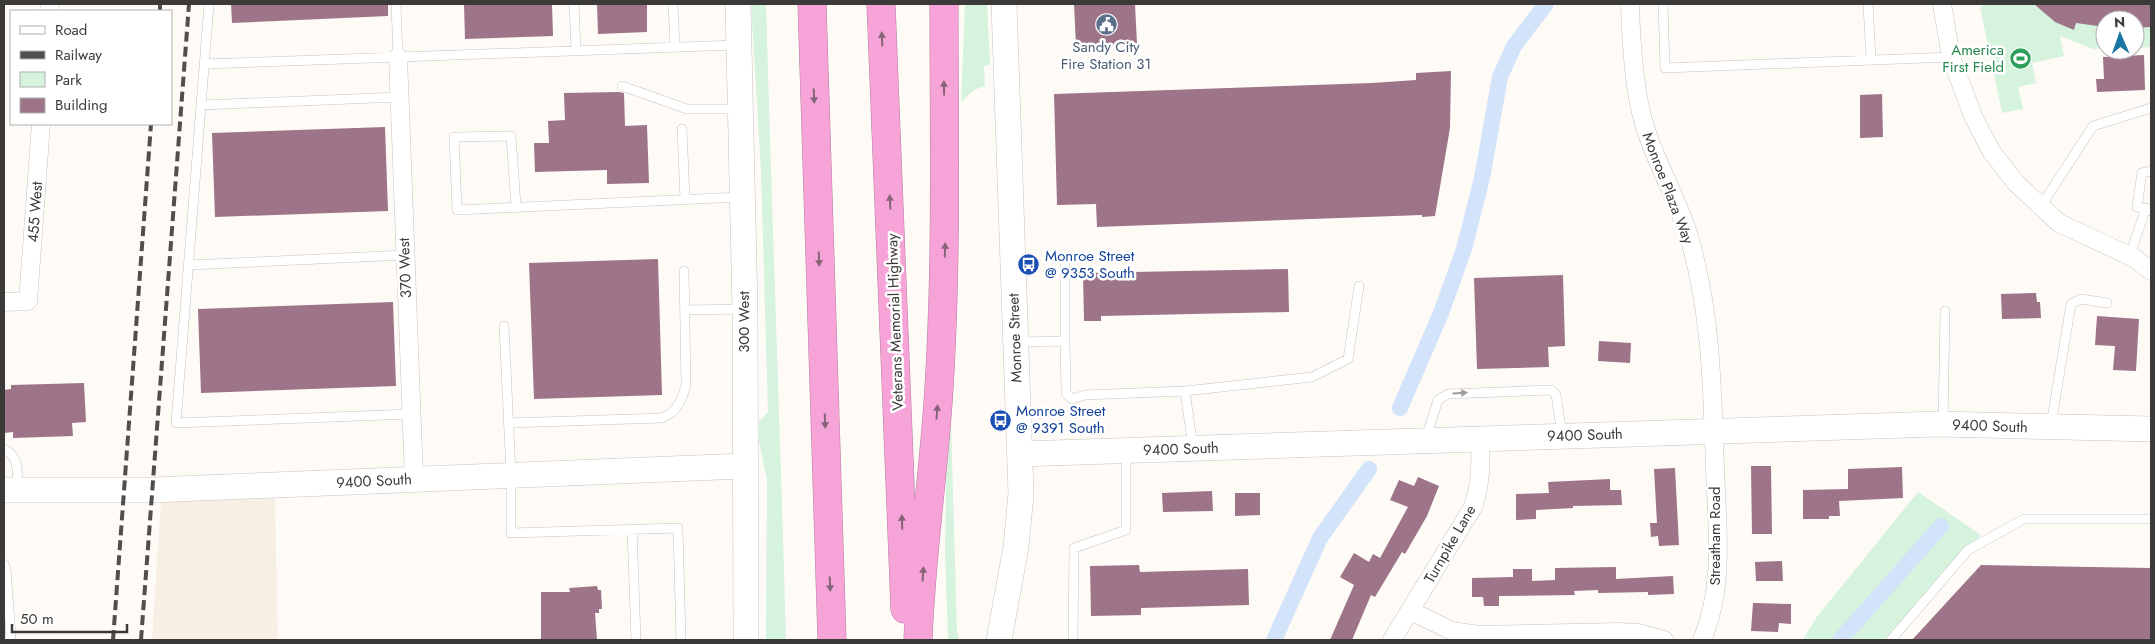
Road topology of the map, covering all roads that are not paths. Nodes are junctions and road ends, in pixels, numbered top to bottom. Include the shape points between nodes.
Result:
1 (209, 4) edge
2 (396, 4) edge
3 (574, 4) edge
4 (674, 4) edge
5 (738, 4) edge
6 (808, 4) edge
7 (812, 4) edge
8 (881, 4) edge
9 (944, 4) edge
10 (1004, 4) edge
11 (1630, 4) edge
12 (1663, 4) edge
13 (1868, 4) edge
14 (1942, 4) edge
15 (739, 45) junction
16 (675, 47) junction
17 (813, 48) junction
18 (576, 50) junction
19 (398, 57) junction
20 (1951, 57) junction
21 (1871, 60) junction
22 (204, 64) junction
23 (622, 86) dead end
24 (400, 97) junction
25 (202, 105) junction
26 (2151, 108) edge
27 (740, 109) junction
28 (41, 125) edge
29 (682, 129) dead end
30 (2151, 171) edge
31 (743, 196) junction
32 (684, 199) junction
33 (516, 206) junction
34 (2041, 206) junction
35 (2148, 210) edge
36 (405, 255) junction
37 (2130, 255) junction
38 (1065, 258) dead end
39 (189, 265) junction
40 (684, 271) dead end
41 (2151, 271) edge
42 (1359, 286) dead end
43 (4, 302) edge
44 (2107, 303) dead end
45 (745, 309) junction
46 (685, 310) junction
47 (1945, 311) dead end
48 (504, 326) dead end
49 (1065, 341) junction
50 (1016, 342) junction
51 (1185, 391) junction
52 (411, 414) junction
53 (509, 423) junction
54 (1943, 424) junction
55 (2051, 428) junction
56 (2151, 429) edge
57 (1714, 431) junction
58 (1562, 436) junction
59 (1480, 438) junction
60 (1425, 440) junction
61 (1193, 448) junction
62 (4, 449) edge
63 (1126, 451) junction
64 (1020, 454) junction
65 (744, 466) junction
66 (511, 474) junction
67 (414, 479) junction
68 (10, 490) edge
69 (2151, 519) edge
70 (632, 530) junction
71 (4, 564) edge
72 (1411, 611) junction
73 (9, 640) edge
74 (636, 640) edge
75 (681, 640) edge
76 (746, 640) edge
77 (832, 640) edge
78 (906, 640) edge
79 (918, 640) edge
80 (999, 640) edge
81 (1073, 640) edge
82 (1392, 640) edge
83 (1664, 640) edge
84 (1702, 640) edge
85 (1891, 640) edge

1 - 22 lane
2 - 19 lane
3 - 18 lane
4 - 16 lane
5 - 15 street, 300 West
6 - 17 highway
7 - 17 highway
78 -> 8 highway, Veterans Memorial Highway
79 -> 9 highway via 943,310 946,163
10 - 50 street, Monroe Street
11 - 57 street, Monroe Plaza Way via 1645,127 1680,211 1708,320
12 - 21 lane via 1665,68
13 - 21 lane
14 - 20 street
15 - 16 lane
15 - 27 street, 300 West
16 - 18 lane
17 -> 77 highway
18 - 19 lane
19 - 22 lane
19 - 24 street, 370 West
20 - 21 lane
20 - 34 street via 1973,116 1992,151 2016,183
22 - 25 lane
23 - 27 lane via 687,109
24 - 25 lane
24 - 36 street, 370 West
25 - 39 lane
26 - 34 lane via 2093,126
27 - 31 street, 300 West
28 - 43 street, 455 West via 28,301
29 - 32 lane
30 - 35 lane via 2142,173 2137,206
31 - 32 lane
31 - 45 street, 300 West
32 - 33 lane
33 - 33 lane via 457,210 454,138 512,136
34 - 37 street via 2059,223
35 - 37 lane
36 - 39 lane
36 - 52 street, 370 West
37 - 41 street
38 - 49 lane
39 - 52 lane via 176,423
40 - 46 lane
42 - 51 lane via 1348,359 1312,377
44 - 55 lane via 2081,299 2071,304
45 - 46 lane
45 - 65 street, 300 West
46 - 53 lane via 686,385 672,414 662,418
47 - 54 lane
48 - 53 lane
49 - 50 lane
49 - 51 lane via 1066,393 1072,399 1085,395
50 - 64 street, Monroe Street
51 - 61 lane
52 - 67 street, 370 West
53 - 66 lane
54 - 55 street, 9400 South
54 - 57 street, 9400 South
55 - 56 street, 9400 South
57 - 58 street, 9400 South
57 - 84 street, Streatham Road via 1718,556 1710,623
58 - 59 street, 9400 South
60 -> 58 lane via 1438,400 1448,394 1551,390 1556,395
59 - 60 street, 9400 South
59 - 72 street, Turnpike Lane via 1479,490 1473,507
60 - 61 street, 9400 South
61 - 63 street, 9400 South
62 - 68 lane via 16,459
63 - 64 street, 9400 South
63 - 81 lane via 1126,530 1074,548
64 - 80 street, Monroe Street via 1021,494 1016,547
65 - 66 street, 9400 South
65 - 76 street, 300 West
66 - 67 street, 9400 South
66 - 70 lane via 511,533
67 - 68 street, 9400 South via 152,490
69 - 85 lane via 2024,519 1968,550
70 - 74 lane
70 - 75 lane via 678,528
71 - 73 lane
72 - 82 street, Turnpike Lane
72 - 83 street via 1452,631 1478,636 1618,632

